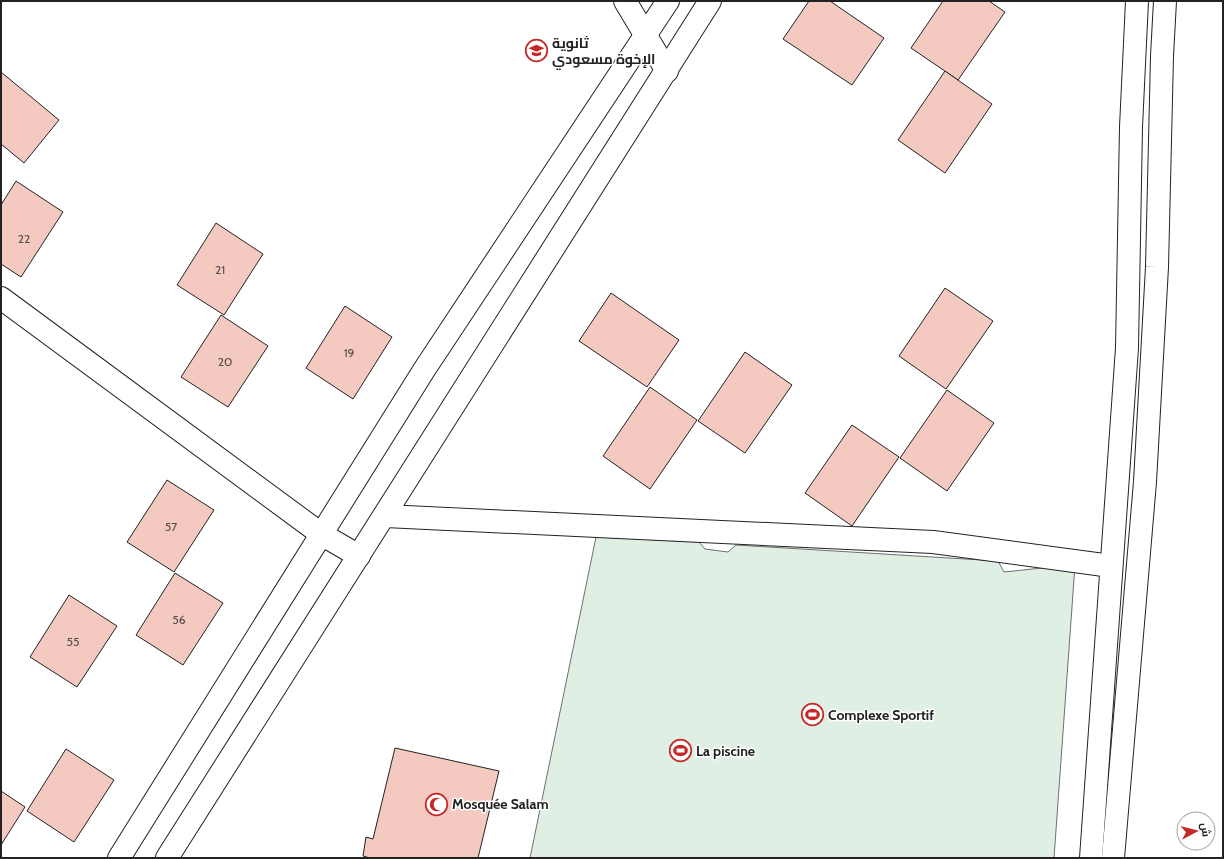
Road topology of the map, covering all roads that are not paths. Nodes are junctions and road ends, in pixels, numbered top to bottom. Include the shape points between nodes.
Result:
1 (625, 1) edge
2 (668, 1) edge
3 (710, 1) edge
4 (1137, 1) edge
5 (1165, 1) edge
6 (646, 36) junction
7 (667, 71) junction
8 (1, 298) edge
9 (385, 516) junction
10 (321, 534) junction
11 (359, 556) junction
12 (1111, 566) junction
13 (119, 858) edge
14 (167, 858) edge
15 (1091, 858) edge
16 (1113, 858) edge

1 - 6 street
2 - 6 street
3 - 7 street
4 - 12 street via 1131,127 1126,348
5 - 16 street via 1157,266 1145,482
6 - 7 street
6 - 10 street via 424,370
7 - 9 street
8 - 10 street
9 - 11 street
9 - 12 street via 933,542
10 - 11 street
10 - 13 street
11 - 14 street
12 - 15 street

